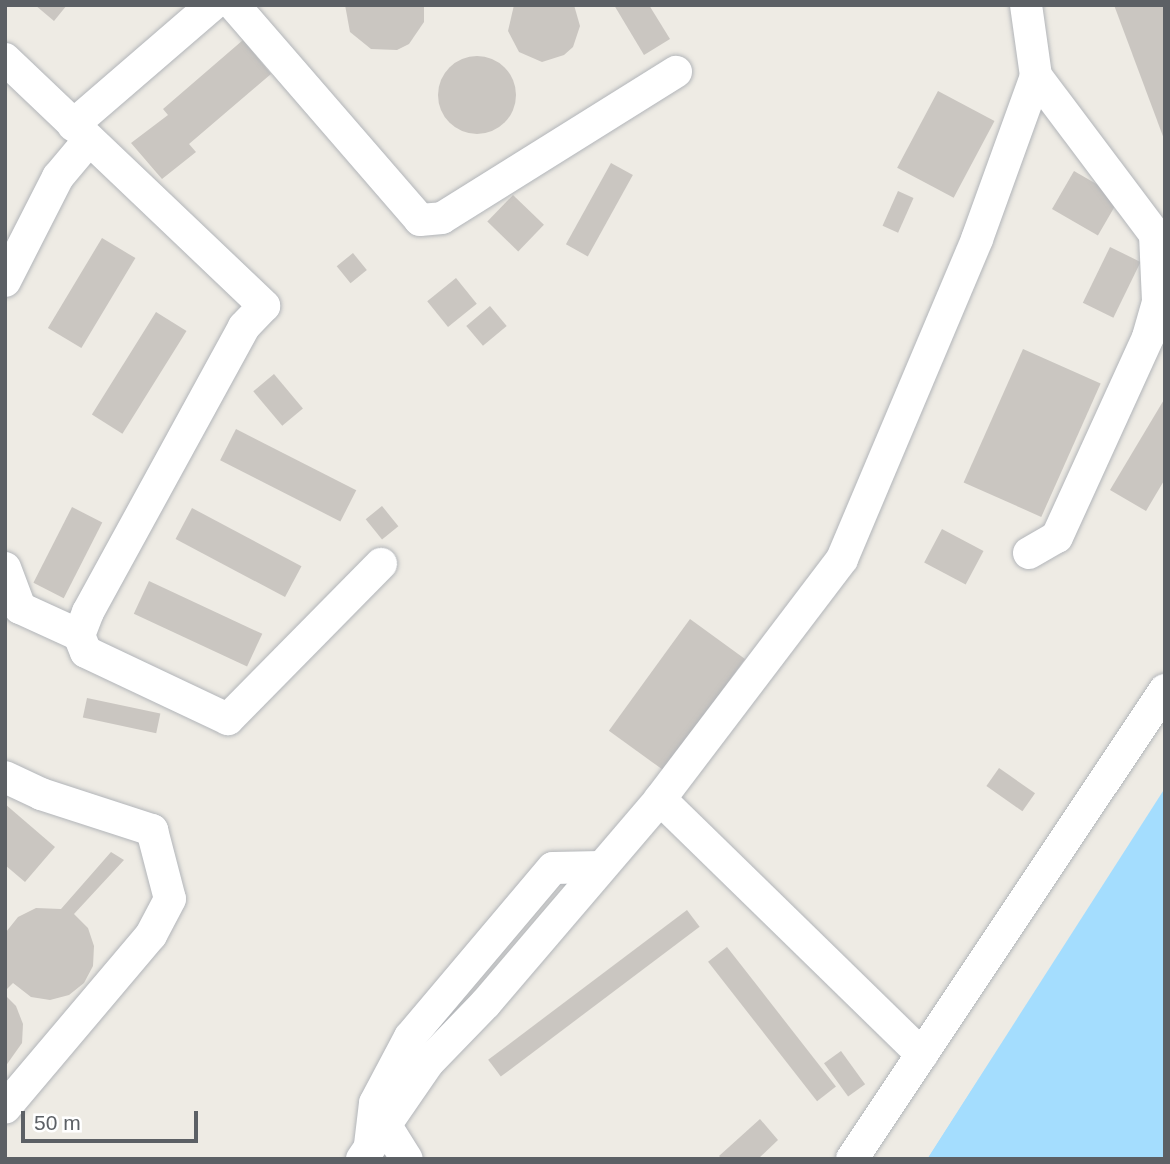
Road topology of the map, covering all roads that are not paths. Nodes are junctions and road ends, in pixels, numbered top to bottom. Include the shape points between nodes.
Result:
1 (212, 5) edge
2 (1026, 5) edge
3 (243, 8) edge
4 (5, 59) edge
5 (676, 72) dead end
6 (1036, 76) junction
7 (81, 132) junction
8 (1160, 242) edge
9 (5, 281) edge
10 (1029, 553) dead end
11 (382, 564) dead end
12 (5, 568) edge
13 (79, 635) junction
14 (1165, 690) edge
15 (5, 777) edge
16 (660, 799) junction
17 (922, 1055) junction
18 (5, 1108) edge
19 (373, 1144) edge
20 (407, 1159) edge
21 (852, 1159) edge

1 - 7 street
2 - 6 street
3 - 5 street via 421,220 442,218
4 - 7 street
6 - 8 street
6 - 16 street via 977,239 842,559
7 - 9 street
7 - 13 street via 264,306 244,327
8 - 10 street via 1158,301 1148,337 1057,537
11 - 13 street via 228,719 86,652
12 - 13 street via 20,608
14 - 17 street
15 - 18 street via 41,794 152,830 170,899 151,935
16 - 17 street
16 - 19 street via 601,867 553,868 410,1037 374,1103
17 - 21 street
19 - 20 street

